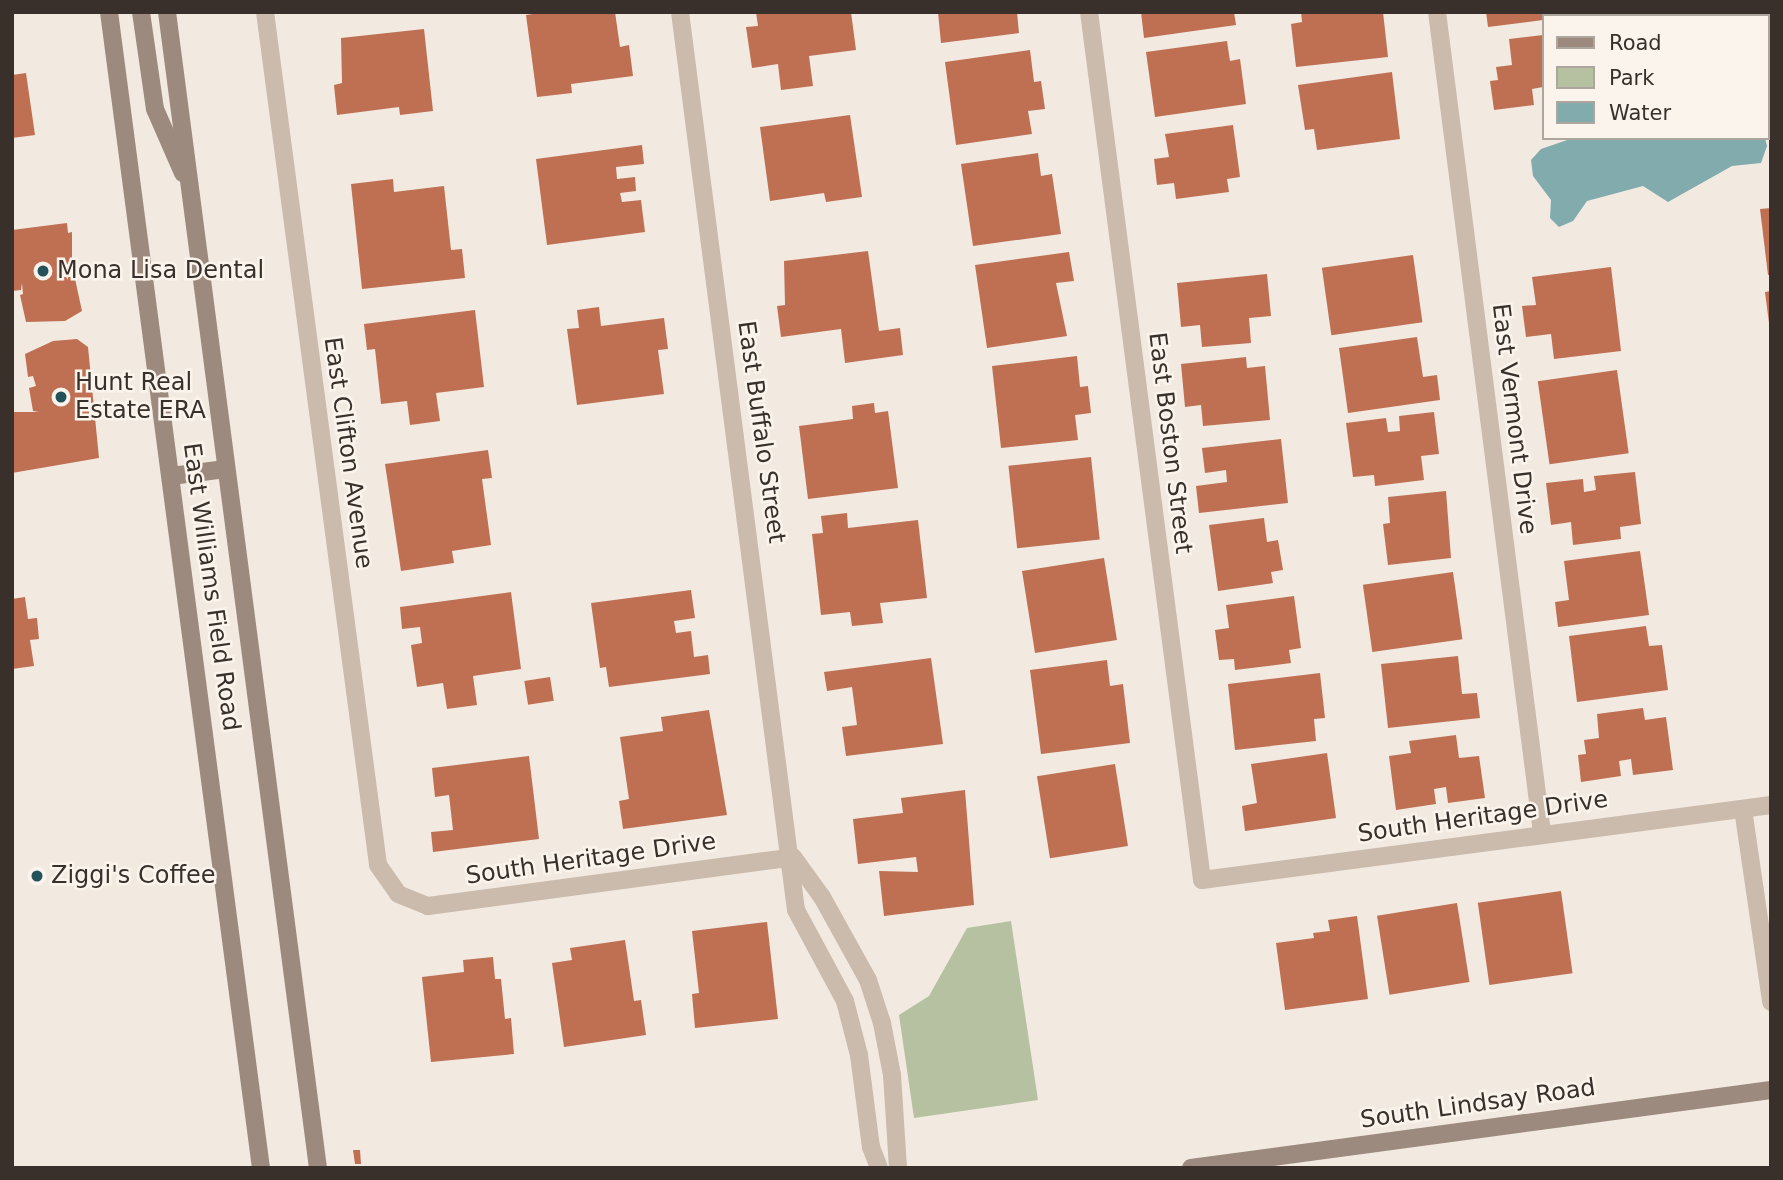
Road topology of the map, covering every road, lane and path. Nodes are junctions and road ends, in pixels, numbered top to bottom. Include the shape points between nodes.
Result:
1 (109, 12) edge
2 (141, 12) edge
3 (167, 12) edge
4 (265, 12) edge
5 (680, 12) edge
6 (1089, 12) edge
7 (1437, 12) edge
8 (191, 192) junction
9 (226, 469) junction
10 (171, 476) junction
11 (1771, 805) edge
12 (1743, 809) junction
13 (1542, 833) junction
14 (793, 857) junction
15 (1202, 880) joint
16 (398, 894) joint
17 (1771, 1002) edge
18 (1771, 1090) edge
19 (261, 1168) edge
20 (318, 1168) edge
21 (879, 1168) edge
22 (898, 1168) edge
23 (1192, 1168) edge

1 - 10 main road, East Williams Field Road
2 - 8 main road via 155,108
3 - 8 main road, East Williams Field Road
4 - 16 street, East Clifton Avenue via 378,865
5 - 14 street, East Buffalo Street
6 - 15 street, East Boston Street
7 - 13 street, East Vermont Drive
8 - 9 main road, East Williams Field Road
9 - 10 main road
9 - 20 main road, East Williams Field Road
10 - 19 main road, East Williams Field Road
11 - 12 street, South Heritage Drive
12 - 13 street, South Heritage Drive
12 - 17 street
13 - 15 street, South Heritage Drive
14 - 16 street, South Heritage Drive via 428,906
14 - 21 street, East Buffalo Street via 796,910 845,1001 859,1055 871,1147
14 - 22 street, East Buffalo Street via 855,952 875,1002 892,1075
18 - 23 main road, South Lindsay Road

